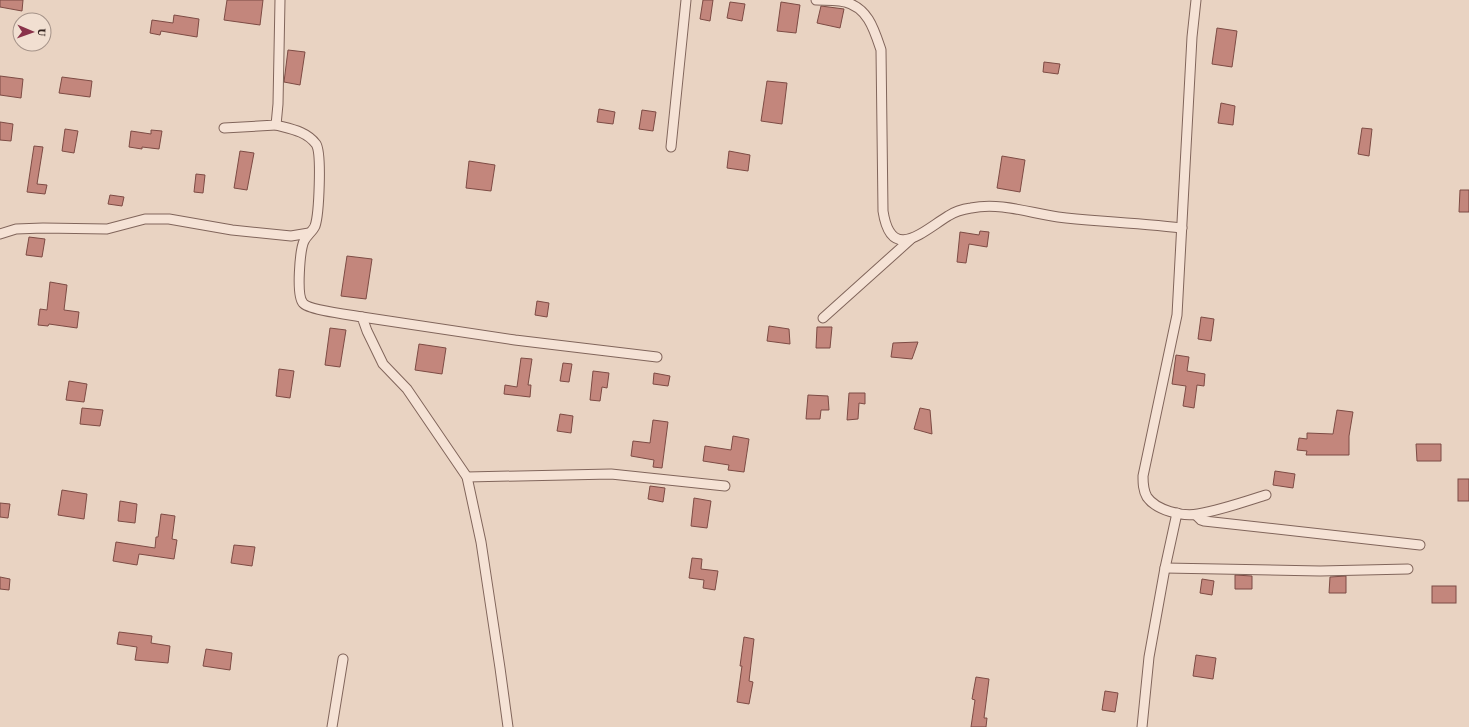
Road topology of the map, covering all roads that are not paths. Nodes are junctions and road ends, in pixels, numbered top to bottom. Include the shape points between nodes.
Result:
1 (280, 0) edge
2 (686, 0) edge
3 (816, 0) edge
4 (1196, 0) edge
5 (276, 126) junction
6 (224, 128) dead end
7 (671, 147) dead end
8 (1182, 228) junction
9 (309, 232) junction
10 (0, 234) edge
11 (911, 240) junction
12 (362, 317) junction
13 (823, 318) dead end
14 (657, 357) dead end
15 (467, 477) junction
16 (725, 486) dead end
17 (1266, 495) dead end
18 (1177, 513) junction
19 (1196, 515) junction
20 (1420, 545) dead end
21 (1165, 568) junction
22 (1408, 569) dead end
23 (343, 659) dead end
24 (332, 727) edge
25 (508, 727) edge
26 (1142, 727) edge

1 - 5 street
2 - 7 street
3 - 11 street via 844,1 859,8 876,34 881,50 885,224 890,234 900,240
4 - 8 street
5 - 6 street
5 - 9 street via 298,130 318,146 319,194 315,226
8 - 11 street via 1059,217 990,206 971,208 950,215
8 - 18 street via 1177,314 1143,476 1143,488 1147,497 1154,504
9 - 10 street via 291,236 153,219 107,229 16,229
9 - 12 street via 304,242 298,287 303,304
11 - 13 street
12 - 14 street via 515,340
12 - 15 street via 383,364 407,389
15 - 16 street via 611,474
15 - 25 street via 481,542
17 - 19 street
18 - 19 street
18 - 21 street
19 - 20 street via 1204,521
21 - 22 street via 1320,571
21 - 26 street via 1149,657
23 - 24 street

